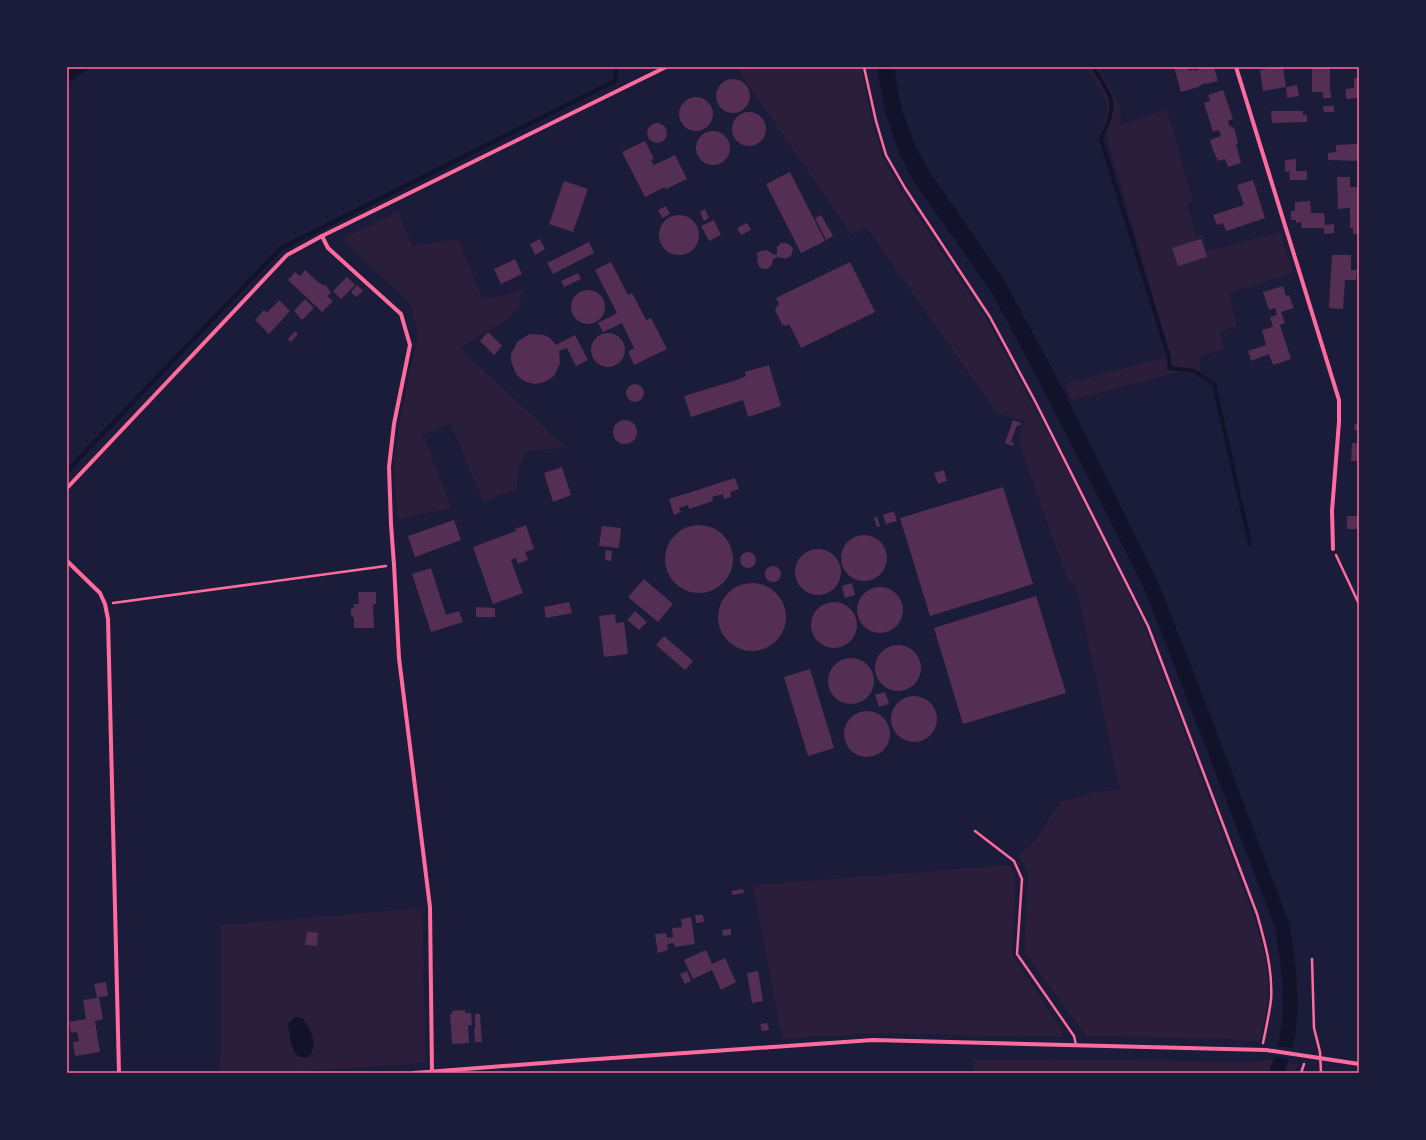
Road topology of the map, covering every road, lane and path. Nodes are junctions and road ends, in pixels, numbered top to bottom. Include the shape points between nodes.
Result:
1 (666, 67) edge
2 (864, 67) edge
3 (1236, 67) edge
4 (322, 236) junction
5 (67, 488) edge
6 (1333, 549) joint
7 (67, 561) edge
8 (394, 565) junction
9 (105, 604) junction
10 (1359, 604) edge
11 (975, 831) dead end
12 (1312, 959) dead end
13 (1076, 1045) junction
14 (1264, 1050) junction
15 (1320, 1058) junction
16 (1359, 1064) edge
17 (432, 1072) edge
18 (118, 1073) edge
19 (414, 1073) edge
20 (1322, 1073) edge

1 - 4 street
2 - 14 path via 886,155 990,317 1148,626 1257,914 1266,948 1271,984
3 - 6 street via 1339,400 1332,511
4 - 5 street via 287,255
4 - 8 street via 328,248 401,314 410,345 394,424 389,466
6 - 10 path
7 - 9 street via 100,592
8 - 9 path
8 - 17 street via 399,658 430,907
9 - 18 street via 108,620
11 - 13 lane via 1014,861 1022,879 1017,954 1074,1036
12 - 15 lane via 1314,1028
13 - 14 street
13 - 17 street via 873,1040
14 - 15 street
15 - 16 street
15 - 20 lane
17 - 19 street

